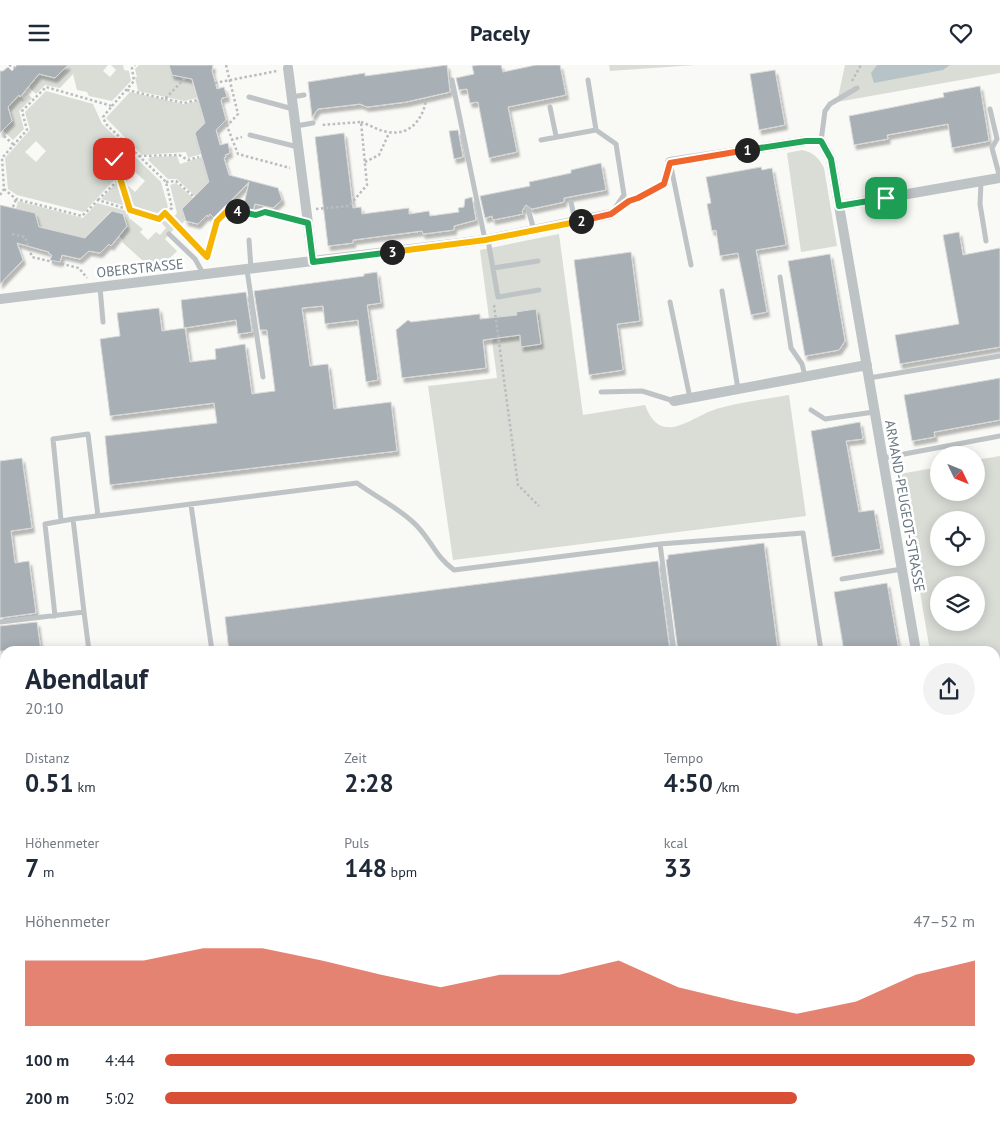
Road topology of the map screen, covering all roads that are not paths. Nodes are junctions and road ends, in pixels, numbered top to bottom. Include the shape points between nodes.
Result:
1 (288, 67) edge
2 (452, 80) dead end
3 (588, 80) dead end
4 (857, 88) dead end
5 (304, 95) dead end
6 (249, 97) dead end
7 (292, 97) junction
8 (550, 107) dead end
9 (293, 109) junction
10 (990, 109) dead end
11 (313, 125) road end
12 (295, 126) junction
13 (596, 130) junction
14 (250, 135) dead end
15 (556, 136) junction
16 (541, 140) dead end
17 (821, 141) junction
18 (298, 148) junction
19 (670, 163) joint
20 (1000, 178) edge
21 (981, 181) junction
22 (571, 202) dead end
23 (839, 206) junction
24 (528, 209) dead end
25 (611, 214) joint
26 (575, 222) junction
27 (534, 231) junction
28 (169, 234) dead end
29 (249, 240) dead end
30 (487, 240) junction
31 (986, 241) dead end
32 (538, 261) dead end
33 (313, 262) junction
34 (691, 265) dead end
35 (493, 268) junction
36 (249, 270) junction
37 (204, 275) junction
38 (780, 277) dead end
39 (98, 287) junction
40 (539, 290) dead end
41 (722, 291) dead end
42 (0, 299) edge
43 (670, 302) dead end
44 (103, 322) dead end
45 (1000, 355) edge
46 (867, 365) junction
47 (263, 377) dead end
48 (805, 377) junction
49 (869, 378) junction
50 (738, 389) junction
51 (601, 392) dead end
52 (690, 398) junction
53 (674, 401) joint
54 (811, 410) dead end
55 (875, 412) junction
56 (1000, 436) edge
57 (883, 458) junction
58 (191, 505) junction
59 (98, 516) junction
60 (73, 519) junction
61 (62, 520) junction
62 (660, 544) junction
63 (902, 569) junction
64 (842, 579) dead end
65 (84, 612) junction
66 (55, 616) junction
67 (0, 623) edge
68 (88, 646) edge
69 (211, 646) edge
70 (673, 646) edge
71 (820, 646) edge
72 (915, 646) edge

1 - 7 street
2 - 30 lane
3 - 13 lane
4 - 17 lane via 830,104 825,111
5 - 7 lane
6 - 9 lane
7 - 9 street
8 - 15 lane
9 - 12 street
10 - 20 lane via 997,139 992,148
11 - 12 lane
12 - 18 street
13 - 15 lane
13 - 25 lane via 616,144 624,195
14 - 18 lane
15 - 16 lane
17 - 19 street
17 - 23 street, ARMAND-PEUGEOT-STRASSE via 831,159
18 - 33 street
19 - 34 lane
20 - 21 street
21 - 23 street
21 - 31 lane via 980,204
22 - 26 lane
23 - 46 street, ARMAND-PEUGEOT-STRASSE
24 - 27 lane
25 - 26 street, OBERSTRASSE
26 - 27 street, OBERSTRASSE
27 - 30 street, OBERSTRASSE
28 - 37 lane via 195,259
29 - 36 lane
30 - 33 street, OBERSTRASSE
30 - 35 lane
32 - 35 lane
33 - 36 street, OBERSTRASSE
35 - 40 lane via 498,297
36 - 37 street, OBERSTRASSE
36 - 47 lane
37 - 39 street, OBERSTRASSE
38 - 48 lane via 791,348 802,364
39 - 42 street, OBERSTRASSE
39 - 44 lane
41 - 50 lane
43 - 52 lane
45 - 49 lane
46 - 48 street
46 - 49 street, ARMAND-PEUGEOT-STRASSE
48 - 50 street
49 - 55 street, ARMAND-PEUGEOT-STRASSE
50 - 52 street
51 - 53 lane via 642,391
52 - 53 street
54 - 55 lane via 825,419
55 - 57 street, ARMAND-PEUGEOT-STRASSE
56 - 57 lane
57 - 63 street, ARMAND-PEUGEOT-STRASSE
58 - 59 lane
58 - 62 lane via 357,483 416,525 440,560 454,570
58 - 69 lane
59 - 60 lane
59 - 61 lane via 88,434 53,439
60 - 61 lane
60 - 65 lane
61 - 66 lane via 45,524
62 - 70 lane
62 - 71 lane via 803,533
63 - 64 lane
63 - 72 street, ARMAND-PEUGEOT-STRASSE
65 - 66 lane
65 - 68 lane
66 - 67 lane

